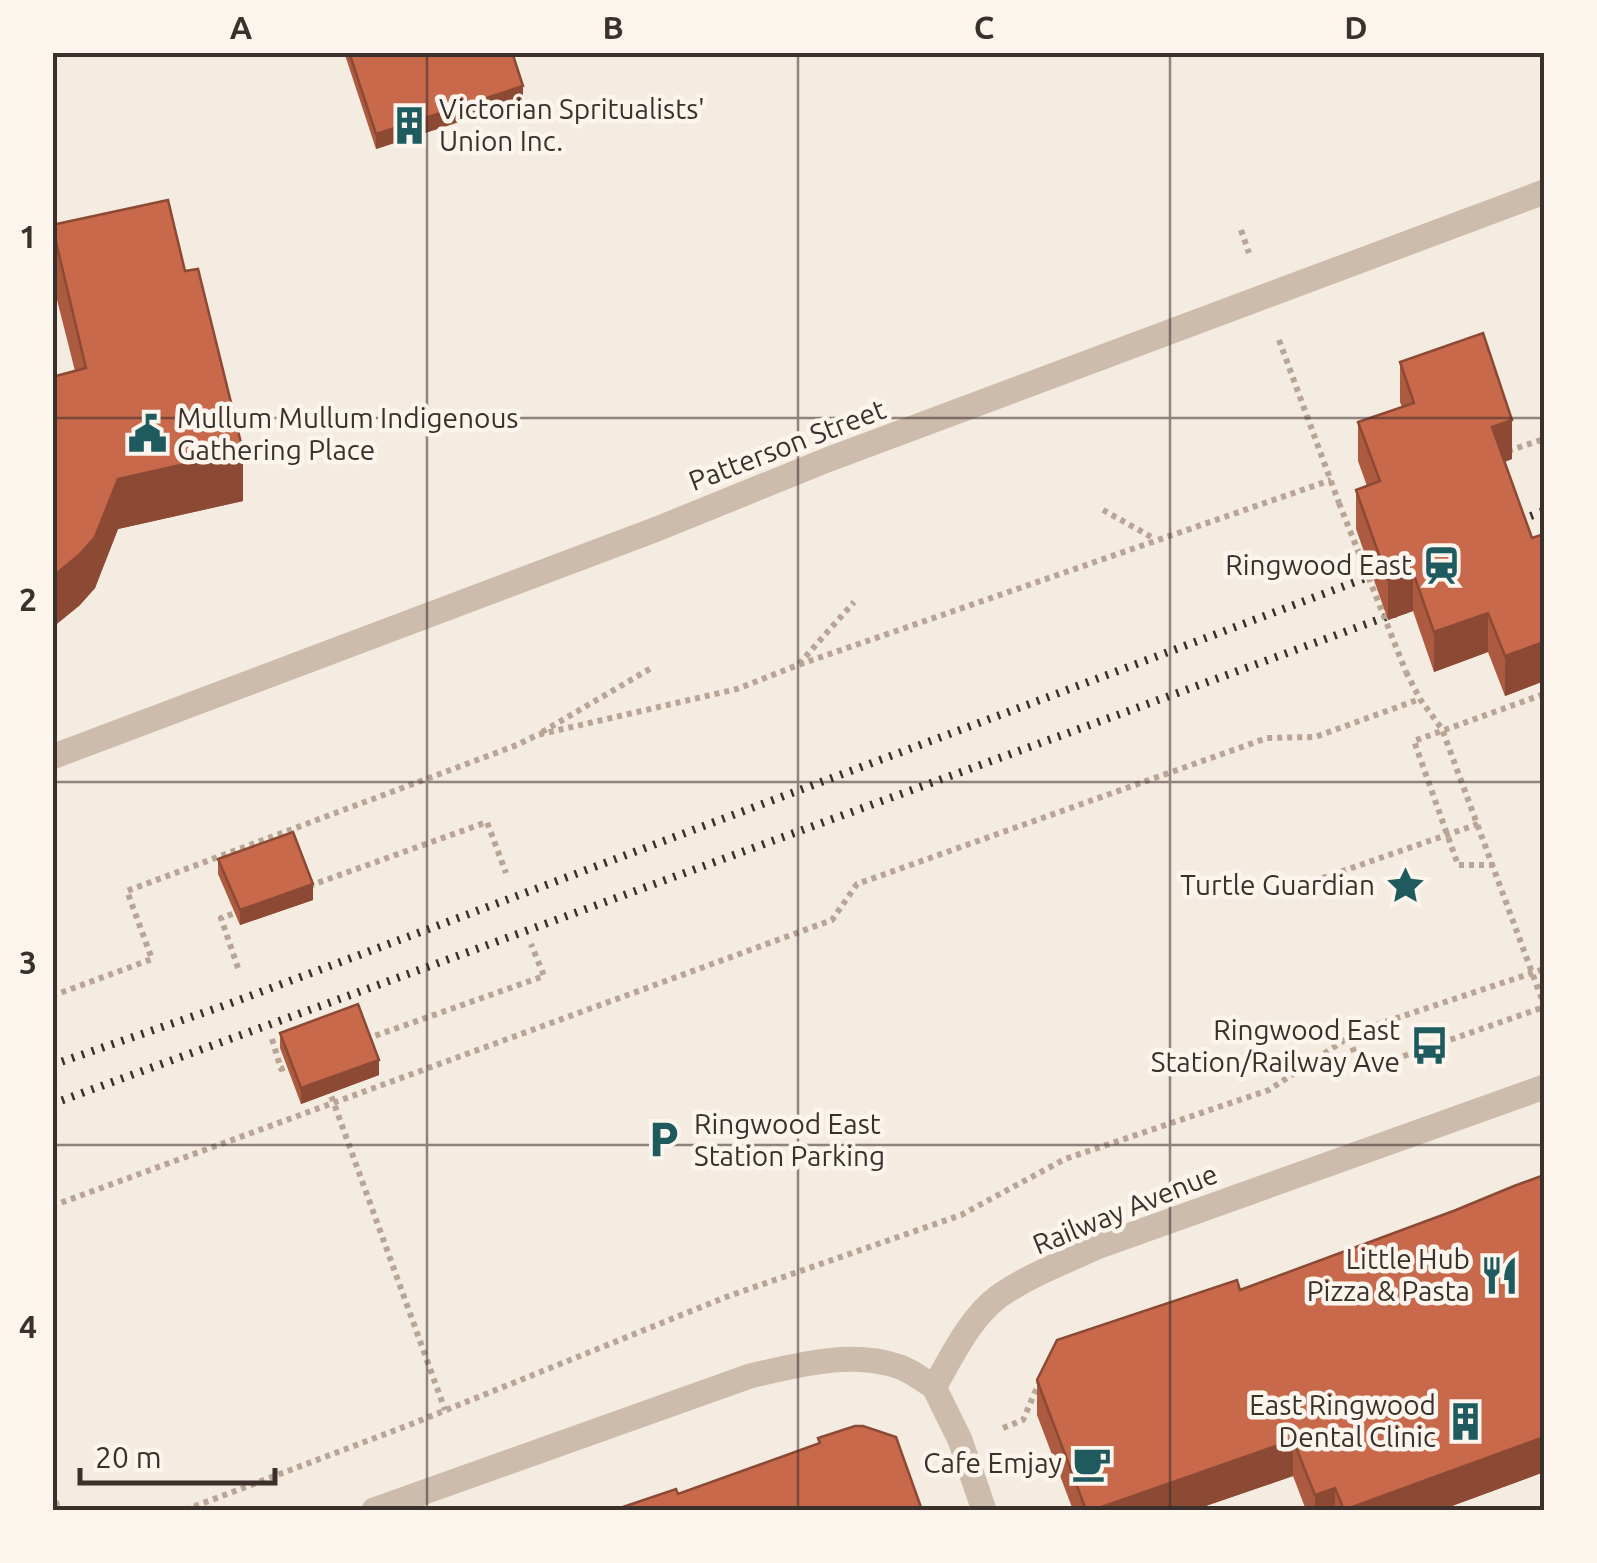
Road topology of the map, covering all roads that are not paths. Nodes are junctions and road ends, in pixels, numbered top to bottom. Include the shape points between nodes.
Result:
1 (1544, 192) edge
2 (52, 757) edge
3 (1544, 1087) edge
4 (934, 1388) junction
5 (374, 1510) edge
6 (984, 1510) edge

1 - 2 street, Patterson Street
3 - 4 street, Railway Avenue via 1097,1247 1028,1280 983,1311
4 - 5 street via 902,1367 860,1359 798,1365 750,1376
4 - 6 street

